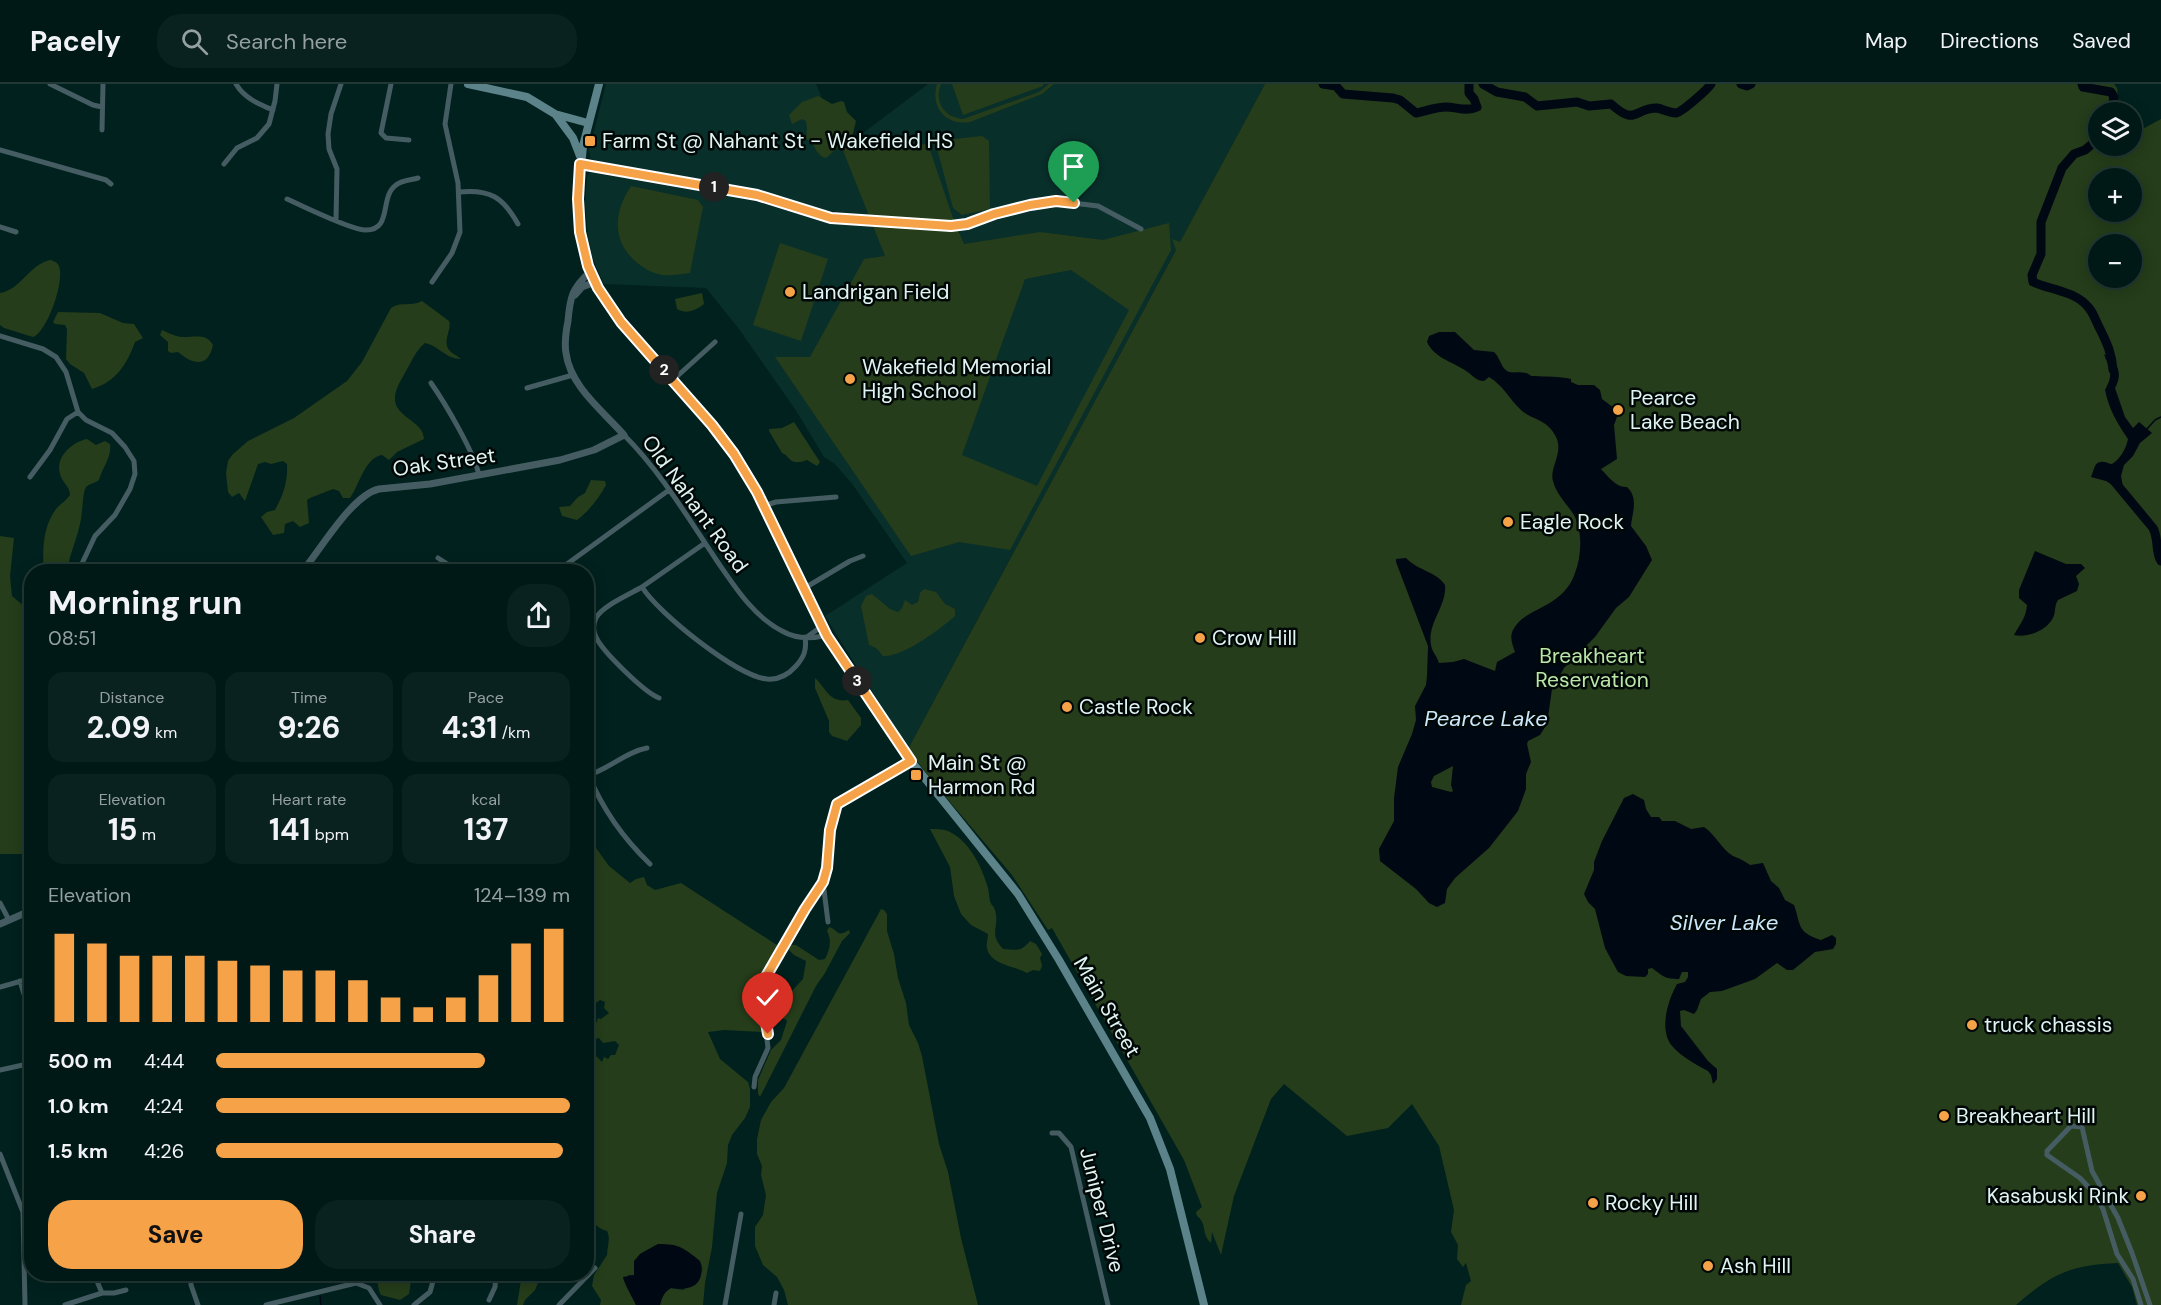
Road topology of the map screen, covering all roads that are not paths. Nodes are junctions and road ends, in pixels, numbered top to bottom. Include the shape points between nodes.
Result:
1 (50, 84) edge
2 (103, 84) edge
3 (236, 84) edge
4 (277, 84) edge
5 (341, 84) edge
6 (391, 84) edge
7 (451, 84) edge
8 (468, 84) edge
9 (599, 84) edge
10 (102, 106) junction
11 (273, 110) junction
12 (555, 114) junction
13 (568, 128) junction
14 (587, 128) junction
15 (102, 130) dead end
16 (409, 140) dead end
17 (0, 150) edge
18 (581, 161) junction
19 (224, 164) dead end
20 (418, 178) dead end
21 (111, 184) dead end
22 (459, 192) junction
23 (287, 199) dead end
24 (336, 220) junction
25 (518, 224) dead end
26 (0, 227) edge
27 (1141, 230) dead end
28 (16, 232) dead end
29 (590, 272) junction
30 (432, 282) dead end
31 (595, 282) junction
32 (570, 302) junction
33 (0, 336) edge
34 (715, 342) dead end
35 (573, 375) junction
36 (673, 380) junction
37 (430, 383) dead end
38 (527, 388) dead end
39 (78, 412) junction
40 (624, 435) junction
41 (479, 475) junction
42 (30, 477) dead end
43 (669, 490) junction
44 (836, 497) dead end
45 (763, 506) junction
46 (705, 543) junction
47 (863, 556) dead end
48 (438, 558) dead end
49 (82, 564) edge
50 (311, 564) edge
51 (447, 564) edge
52 (567, 564) edge
53 (642, 588) junction
54 (803, 590) junction
55 (822, 626) junction
56 (827, 636) junction
57 (805, 638) junction
58 (659, 698) dead end
59 (647, 748) dead end
60 (911, 761) junction
61 (594, 773) edge
62 (594, 789) edge
63 (650, 864) dead end
64 (823, 882) junction
65 (0, 903) edge
66 (24, 913) edge
67 (9, 920) junction
68 (828, 922) dead end
69 (0, 924) edge
70 (24, 980) edge
71 (20, 981) junction
72 (0, 987) edge
73 (24, 994) edge
74 (24, 1065) edge
75 (0, 1070) edge
76 (754, 1087) dead end
77 (1052, 1133) dead end
78 (0, 1154) edge
79 (2098, 1184) junction
80 (2090, 1188) junction
81 (741, 1214) dead end
82 (24, 1224) edge
83 (2123, 1231) junction
84 (2112, 1235) junction
85 (27, 1281) edge
86 (97, 1281) edge
87 (191, 1281) edge
88 (433, 1281) edge
89 (496, 1281) edge
90 (582, 1281) edge
91 (126, 1290) dead end
92 (102, 1293) junction
93 (776, 1293) dead end
94 (489, 1300) dead end
95 (25, 1305) edge
96 (65, 1305) edge
97 (198, 1305) edge
98 (266, 1305) edge
99 (380, 1305) edge
100 (414, 1305) edge
101 (559, 1305) edge
102 (725, 1305) edge
103 (774, 1305) edge
104 (1108, 1305) edge
105 (1204, 1305) edge
106 (2141, 1305) edge
107 (2150, 1305) edge

1 - 10 street
2 - 10 street
3 - 11 street via 250,99
4 - 11 street
5 - 24 street via 328,134 337,167
6 - 16 street via 381,133 386,138
7 - 22 street via 445,124
8 - 12 main road via 526,97
9 - 14 main road
10 - 15 street
11 - 19 street via 261,133 237,148
12 - 13 main road
12 - 14 main road
13 - 14 main road via 576,132
13 - 18 main road
14 - 18 main road
17 - 21 street
18 - 27 street via 757,195 821,216 844,219 951,226 1056,201 1098,206
18 - 29 main road, Main Street via 579,220
20 - 24 street via 392,188 385,216 375,228 362,230
22 - 25 street via 492,195 505,205
22 - 30 street via 459,238
23 - 24 street
26 - 28 street
29 - 31 main road, Main Street
29 - 32 street, Old Nahant Road via 574,289
31 - 32 street via 579,290
31 - 36 main road, Main Street via 621,322
32 - 35 street, Old Nahant Road via 565,344
33 - 39 street via 56,357 66,372
34 - 36 street
35 - 38 street
35 - 40 street, Old Nahant Road
36 - 45 main road, Main Street via 729,446
37 - 41 street via 447,408
39 - 42 street via 66,419
39 - 49 street via 118,438 131,456 135,471 117,513 95,536
40 - 41 street, Oak Street via 571,457
40 - 43 street, Old Nahant Road
41 - 50 street, Oak Street via 367,493 352,505
43 - 46 street, Old Nahant Road
43 - 52 street
44 - 45 street
45 - 54 main road, Main Street
46 - 53 street
46 - 57 street, Old Nahant Road via 757,612 780,630
47 - 54 street
48 - 51 street
53 - 57 street via 686,632 762,678 780,677 792,670 806,652
53 - 58 street via 601,611 594,631 599,643 641,687
54 - 55 main road, Main Street
55 - 56 main road, Main Street
55 - 57 street
56 - 57 street, Old Nahant Road
56 - 60 main road, Main Street
59 - 61 street
60 - 64 street via 838,803
60 - 105 main road, Main Street via 1018,894 1150,1118 1170,1169
62 - 63 street via 609,817
64 - 68 street
64 - 76 street via 764,980 762,1000 768,1048
65 - 67 street
66 - 67 street
67 - 69 street
70 - 71 street
71 - 72 street
71 - 73 street
74 - 75 street
77 - 104 street, Juniper Drive via 1059,1133 1071,1147
78 - 82 street via 23,1212
79 - 80 street
79 - 80 street via 2082,1126 2071,1126 2047,1155
79 - 83 street
80 - 84 street
81 - 102 street
83 - 84 street
83 - 107 street
84 - 106 street
85 - 95 street
86 - 92 street
87 - 97 street
88 - 100 street via 430,1292
89 - 94 street
90 - 101 street
91 - 92 street
92 - 96 street
93 - 103 street
98 - 99 street via 356,1283 369,1288

